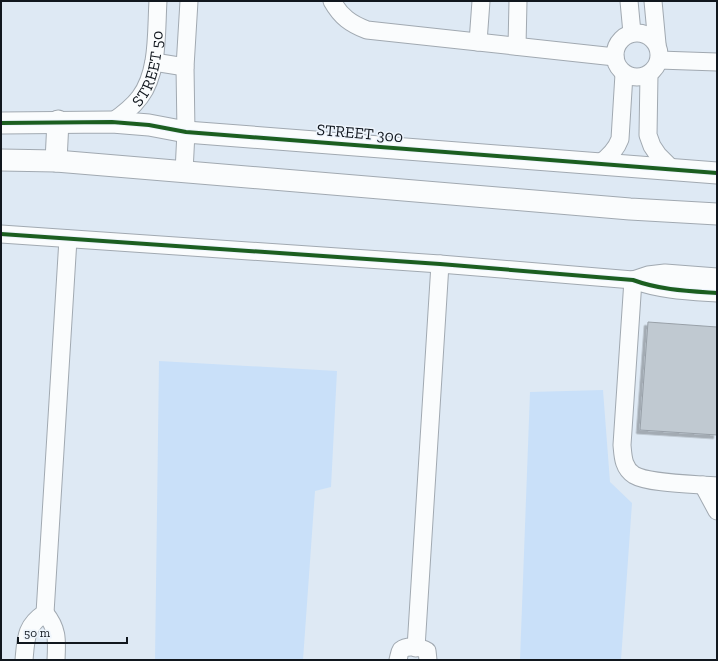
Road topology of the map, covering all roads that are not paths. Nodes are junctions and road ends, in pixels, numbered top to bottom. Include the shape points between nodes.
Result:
1 (158, 1) edge
2 (189, 1) edge
3 (332, 1) edge
4 (481, 1) edge
5 (518, 1) edge
6 (629, 1) edge
7 (653, 1) edge
8 (632, 33) junction
9 (478, 42) junction
10 (517, 46) junction
11 (615, 57) junction
12 (655, 59) junction
13 (154, 62) junction
14 (717, 62) edge
15 (185, 67) junction
16 (624, 74) junction
17 (58, 121) junction
18 (112, 122) junction
19 (1, 123) edge
20 (186, 132) junction
21 (1, 160) edge
22 (56, 161) junction
23 (599, 164) junction
24 (674, 170) junction
25 (184, 172) junction
26 (717, 173) edge
27 (717, 214) edge
28 (1, 234) edge
29 (68, 239) junction
30 (440, 264) junction
31 (717, 277) edge
32 (633, 280) junction
33 (717, 293) edge
34 (710, 485) edge
35 (717, 511) edge
36 (45, 613) junction
37 (416, 648) junction
38 (24, 660) edge
39 (56, 660) edge
40 (398, 660) edge
41 (428, 660) edge

1 - 13 street, STREET 50
2 - 15 street, STREET 50
3 - 9 street via 346,20 368,30
4 - 9 street
5 - 10 street
6 - 8 street
7 - 12 street
8 - 11 street via 616,46
8 - 12 street via 649,36
9 - 10 street
10 - 11 street
11 - 16 street
12 - 14 street
12 - 16 street via 639,77
12 - 24 street via 648,135 658,155
13 - 15 street
13 - 18 street, STREET 50 via 149,80 140,97 128,111
15 - 20 street, STREET 50
16 - 23 street via 620,138 617,147
17 - 18 street, STREET 300
17 - 19 street, STREET 300
17 - 22 street
18 - 20 street, STREET 300 via 150,125
20 - 23 street, STREET 300
20 - 25 street, STREET 50
21 - 22 street
22 - 25 street
23 - 24 street, STREET 300
24 - 26 street, STREET 300
25 - 27 street
28 - 29 street
29 - 30 street
29 - 36 street
30 - 32 street
30 - 37 street
31 - 32 street via 665,273
32 - 33 street via 666,289
32 - 34 street via 623,461 633,474 649,480
34 - 35 street
36 - 38 street via 36,619 29,629
36 - 39 street via 56,633
37 - 40 street via 401,650
37 - 41 street via 427,651

